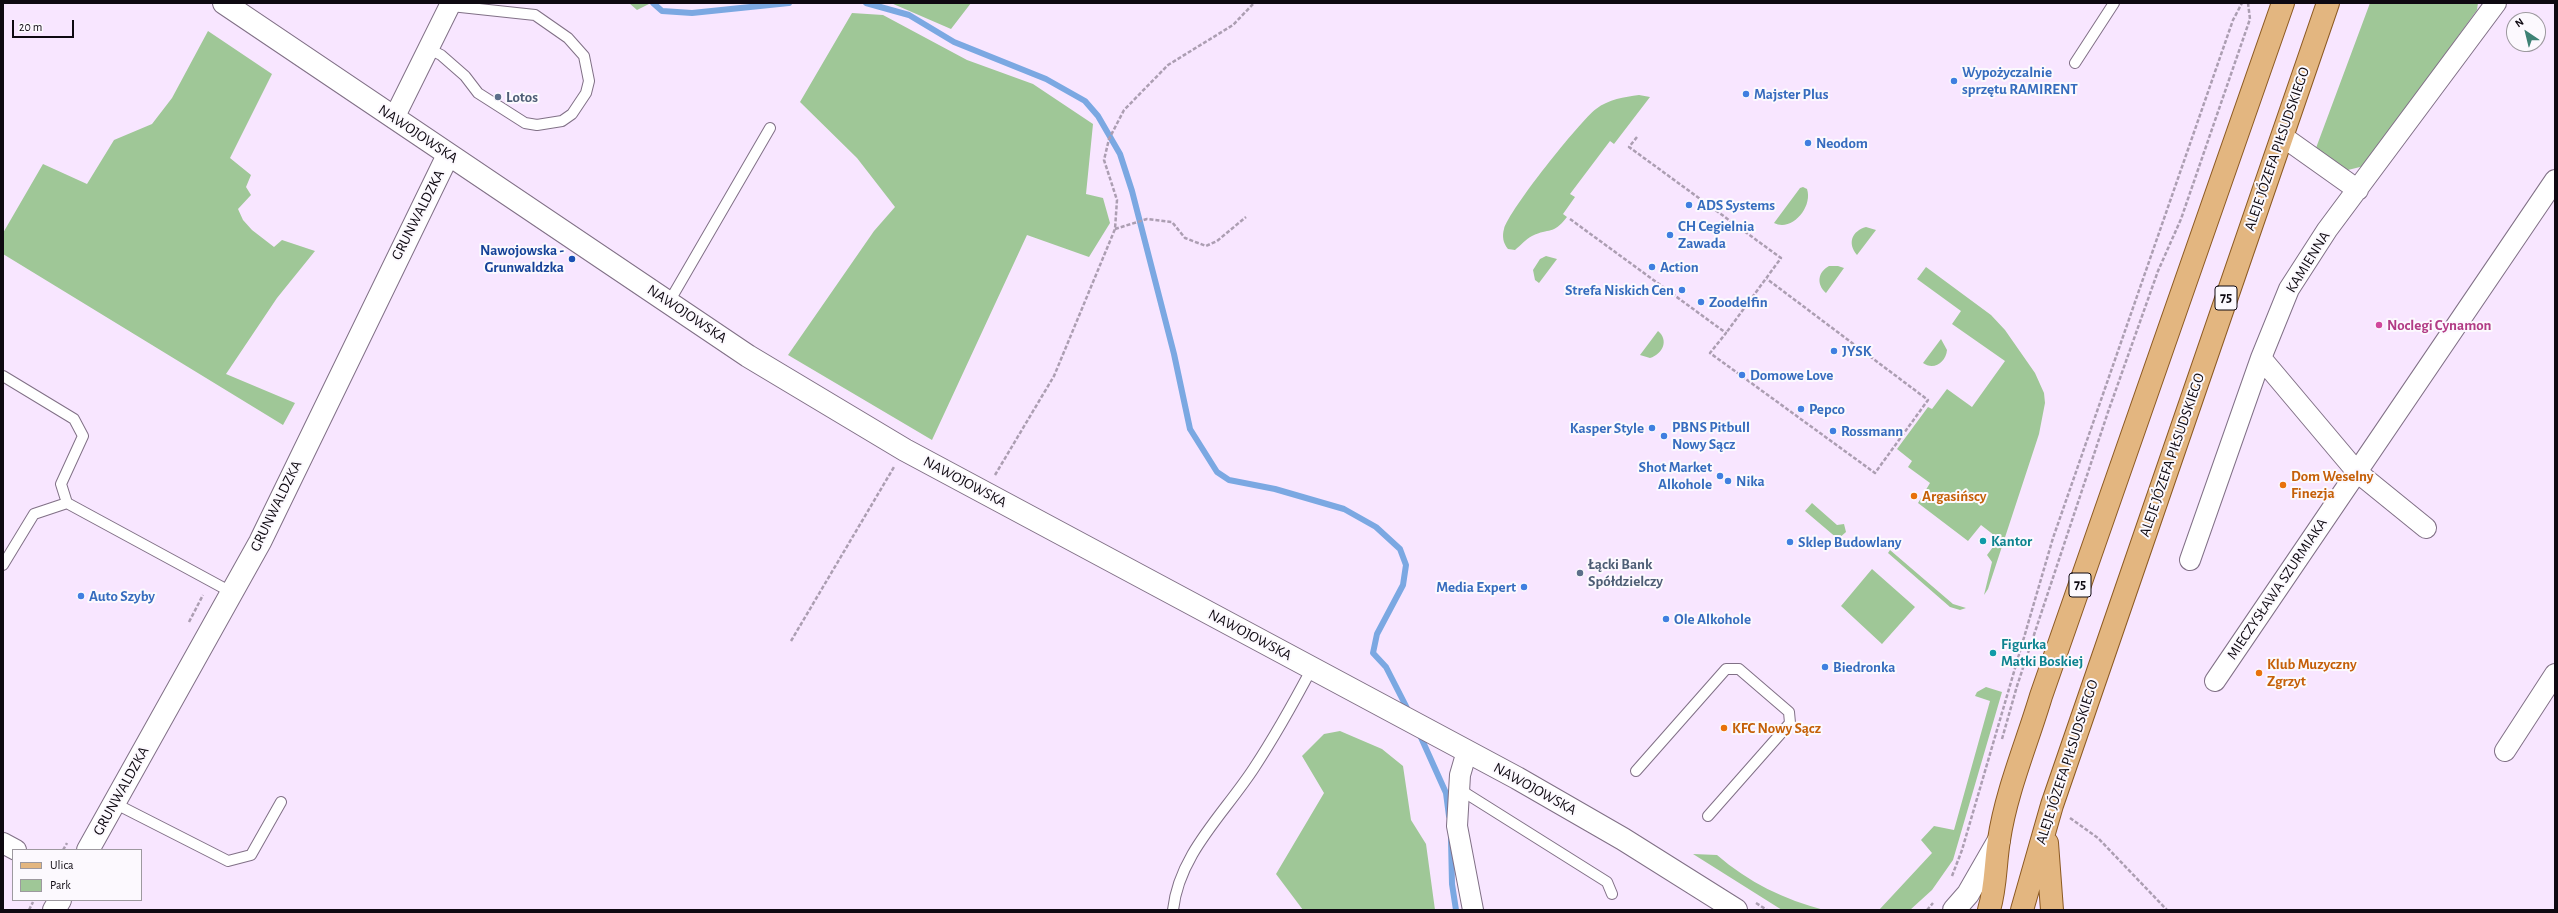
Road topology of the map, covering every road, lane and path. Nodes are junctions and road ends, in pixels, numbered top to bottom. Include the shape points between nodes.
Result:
1 (224, 3) edge
2 (1254, 3) edge
3 (2114, 3) edge
4 (2242, 3) edge
5 (2248, 3) edge
6 (2284, 3) edge
7 (2328, 3) edge
8 (2496, 3) edge
9 (451, 4) edge
10 (429, 49) junction
11 (2075, 62) dead end
12 (394, 118) junction
13 (770, 128) dead end
14 (2282, 136) junction
15 (1637, 137) dead end
16 (448, 155) junction
17 (2555, 180) edge
18 (2358, 190) junction
19 (1246, 216) dead end
20 (1570, 219) dead end
21 (1115, 229) junction
22 (1767, 279) junction
23 (669, 302) junction
24 (1726, 333) junction
25 (2261, 358) junction
26 (3, 376) edge
27 (904, 450) junction
28 (2357, 472) junction
29 (984, 492) junction
30 (67, 503) junction
31 (2426, 528) dead end
32 (2190, 560) dead end
33 (3, 565) edge
34 (232, 592) junction
35 (791, 641) dead end
36 (1312, 668) junction
37 (2555, 674) edge
38 (2215, 681) dead end
39 (2001, 745) dead end
40 (1467, 751) junction
41 (2505, 751) dead end
42 (1636, 771) dead end
43 (1459, 788) junction
44 (281, 802) dead end
45 (114, 803) junction
46 (2049, 812) junction
47 (1708, 816) dead end
48 (1999, 840) junction
49 (3, 843) edge
50 (14, 849) edge
51 (89, 849) edge
52 (1950, 880) dead end
53 (1612, 894) dead end
54 (59, 901) edge
55 (1945, 906) edge
56 (54, 910) edge
57 (1174, 910) edge
58 (1473, 910) edge
59 (1736, 910) edge
60 (1927, 910) edge
61 (1989, 910) edge
62 (2022, 910) edge
63 (2052, 910) edge
64 (2167, 910) edge

1 - 12 street, NAWOJOWSKA
2 - 21 path via 1233,25 1168,65 1122,115 1108,143 1104,160 1117,200
3 - 11 lane
4 - 52 path via 2233,20 2053,538 1962,850
5 - 39 path via 2250,19 2181,219 2158,271 2108,412 2017,686
6 - 48 main road, 75 via 2044,689 2009,799
7 - 14 main road, ALEJE JÓZEFA PIŁSUDSKIEGO / 75
8 - 18 street, KAMIENNA
9 - 10 street
9 - 10 lane via 535,15 568,38 584,56 589,81 586,93 572,114 562,121 537,126 525,123 478,93 465,76 441,55
10 - 12 street
12 - 16 street, NAWOJOWSKA
13 - 23 lane
14 - 18 street
14 - 46 main road, ALEJE JÓZEFA PIŁSUDSKIEGO / 75
15 - 22 path via 1629,148 1781,258
16 - 23 street, NAWOJOWSKA
16 - 34 street, GRUNWALDZKA via 260,542
17 - 28 street, MIECZYSŁAWA SZURMIAKA
18 - 25 street, KAMIENNA via 2327,230 2289,289
19 - 21 path via 1218,241 1206,246 1185,238 1172,222 1147,219
20 - 24 path
21 - 29 path via 1054,376
22 - 24 path
22 - 24 path via 1928,400 1875,473 1710,353
23 - 27 street, NAWOJOWSKA via 748,356
25 - 28 street
25 - 32 street, KAMIENNA
26 - 30 lane via 74,418 83,436 61,484
27 - 29 street, NAWOJOWSKA
27 - 35 path
28 - 31 street
28 - 38 street, MIECZYSŁAWA SZURMIAKA
29 - 36 street, NAWOJOWSKA
30 - 33 lane via 34,514
30 - 34 lane
34 - 45 street, GRUNWALDZKA
36 - 40 street, NAWOJOWSKA
36 - 57 lane via 1254,769 1189,859 1175,891
37 - 41 street
40 - 43 street
40 - 59 street, NAWOJOWSKA via 1624,839
42 - 47 lane via 1726,669 1739,669 1789,712 1790,723
43 - 53 lane via 1607,882
43 - 58 street via 1457,826
44 - 45 lane via 251,855 228,861
45 - 51 street, GRUNWALDZKA
46 - 62 main road, ALEJE JÓZEFA PIŁSUDSKIEGO / 75
46 - 63 main road via 2047,869
46 - 64 path via 2098,838
48 - 55 street via 1968,894
48 - 61 main road, 75 via 1995,884
49 - 50 street
54 - 56 street
55 - 60 path

